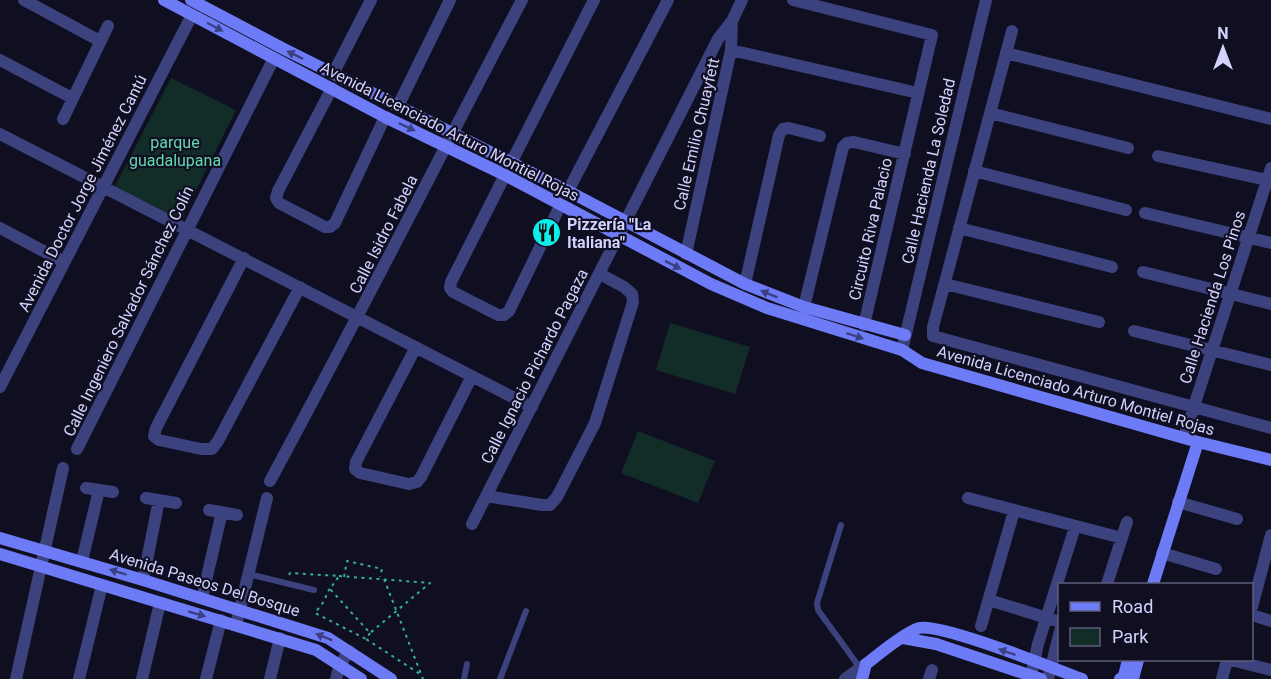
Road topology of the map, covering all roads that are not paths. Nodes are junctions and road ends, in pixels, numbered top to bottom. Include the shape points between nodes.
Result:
1 (24, 0) edge
2 (164, 0) edge
3 (371, 0) edge
4 (450, 0) edge
5 (522, 0) edge
6 (594, 0) edge
7 (668, 0) edge
8 (742, 0) edge
9 (793, 0) edge
10 (986, 0) edge
11 (197, 5) edge
12 (732, 21) junction
13 (108, 26) dead end
14 (1012, 32) dead end
15 (100, 41) junction
16 (731, 50) junction
17 (1006, 53) junction
18 (274, 58) junction
19 (0, 60) edge
20 (333, 74) junction
21 (332, 88) junction
22 (918, 93) junction
23 (72, 98) junction
24 (398, 106) junction
25 (990, 113) junction
26 (386, 117) junction
27 (1271, 118) edge
28 (63, 119) dead end
29 (452, 133) junction
30 (0, 134) edge
31 (820, 136) dead end
32 (446, 146) junction
33 (1128, 148) dead end
34 (904, 154) junction
35 (1158, 156) dead end
36 (511, 163) junction
37 (974, 171) junction
38 (505, 175) junction
39 (1270, 177) edge
40 (104, 188) junction
41 (568, 191) junction
42 (560, 206) junction
43 (1126, 210) dead end
44 (1145, 213) dead end
45 (626, 223) junction
46 (0, 228) edge
47 (959, 228) junction
48 (186, 230) junction
49 (619, 237) junction
50 (1249, 237) junction
51 (1271, 243) edge
52 (686, 254) junction
53 (244, 258) junction
54 (64, 262) junction
55 (1112, 267) dead end
56 (1143, 272) dead end
57 (600, 274) junction
58 (745, 284) junction
59 (945, 284) junction
60 (300, 287) junction
61 (1229, 294) junction
62 (1271, 304) edge
63 (804, 307) junction
64 (358, 317) junction
65 (1099, 322) dead end
66 (864, 325) junction
67 (1134, 331) dead end
68 (905, 335) junction
69 (416, 347) junction
70 (902, 350) junction
71 (1211, 350) junction
72 (1271, 365) edge
73 (472, 376) junction
74 (0, 387) edge
75 (532, 407) junction
76 (1193, 408) junction
77 (1271, 428) edge
78 (1184, 437) junction
79 (1198, 442) junction
80 (77, 449) dead end
81 (1271, 460) edge
82 (63, 468) dead end
83 (270, 481) dead end
84 (86, 488) dead end
85 (99, 490) junction
86 (113, 492) dead end
87 (486, 496) junction
88 (147, 498) dead end
89 (267, 498) dead end
90 (968, 498) dead end
91 (159, 500) junction
92 (1178, 502) junction
93 (176, 503) dead end
94 (209, 510) dead end
95 (1014, 511) junction
96 (222, 512) junction
97 (237, 515) dead end
98 (1237, 519) dead end
99 (1126, 522) dead end
100 (472, 524) dead end
101 (841, 525) dead end
102 (1075, 527) junction
103 (1271, 535) edge
104 (0, 538) edge
105 (1122, 538) junction
106 (46, 552) junction
107 (1162, 553) junction
108 (0, 554) edge
109 (82, 561) junction
110 (42, 567) junction
111 (1216, 569) dead end
112 (248, 574) junction
113 (143, 580) junction
114 (1108, 583) edge
115 (1153, 583) edge
116 (102, 585) junction
117 (314, 590) dead end
118 (202, 598) junction
119 (989, 600) junction
120 (1253, 600) edge
121 (160, 603) junction
122 (240, 610) junction
123 (526, 611) dead end
124 (1253, 616) edge
125 (1045, 618) junction
126 (221, 620) junction
127 (1271, 621) edge
128 (1058, 622) edge
129 (236, 625) junction
130 (981, 626) dead end
131 (1058, 635) edge
132 (280, 638) junction
133 (903, 638) junction
134 (349, 651) junction
135 (1033, 661) junction
136 (1128, 661) edge
137 (1138, 661) edge
138 (1229, 661) edge
139 (1233, 661) edge
140 (467, 664) dead end
141 (340, 665) junction
142 (862, 670) edge
143 (1271, 670) edge
144 (1049, 673) edge
145 (1036, 677) edge
146 (16, 679) edge
147 (79, 679) edge
148 (142, 679) edge
149 (206, 679) edge
150 (270, 679) edge
151 (336, 679) edge
152 (361, 679) edge
153 (391, 679) edge
154 (464, 679) edge
155 (500, 679) edge
156 (845, 679) edge
157 (1082, 679) edge
158 (1120, 679) edge
159 (1133, 679) edge
160 (1222, 679) edge

1 - 15 street
2 - 11 main road, Avenida Licenciado Arturo Montiel Rojas
3 - 20 street
4 - 24 street
5 - 29 street, Calle Isidro Fabela
6 - 36 street
7 - 41 street
8 - 12 street, Calle Ignacio Pichardo Pagaza
9 - 22 street via 932,35
10 - 68 street, Calle Hacienda La Soledad
11 -> 18 main road, Avenida Licenciado Arturo Montiel Rojas
20 -> 11 main road, Avenida Licenciado Arturo Montiel Rojas
11 - 40 street, Avenida Doctor Jorge Jiménez Cantú
12 - 16 street, Calle Emilio Chuayfett
12 - 45 street, Calle Ignacio Pichardo Pagaza via 718,39
13 - 15 street
14 - 17 street
15 - 23 street
16 - 22 street
16 - 52 street, Calle Emilio Chuayfett
17 - 25 street
17 - 27 street
18 - 21 main road, Avenida Licenciado Arturo Montiel Rojas
18 - 48 street, Calle Ingeniero Salvador Sánchez Colín
19 - 23 street
20 - 24 main road, Avenida Licenciado Arturo Montiel Rojas
21 - 26 main road, Avenida Licenciado Arturo Montiel Rojas
21 - 26 street via 276,198 325,227 335,223
22 - 34 street
23 - 28 street
24 - 29 main road, Avenida Licenciado Arturo Montiel Rojas
25 - 33 street
25 - 37 street
26 -> 32 main road, Avenida Licenciado Arturo Montiel Rojas
29 - 32 street, Calle Isidro Fabela
29 - 36 main road, Avenida Licenciado Arturo Montiel Rojas
30 - 40 street
31 - 58 street via 789,128 778,135
32 - 38 main road, Avenida Licenciado Arturo Montiel Rojas
32 - 64 street, Calle Isidro Fabela
34 - 63 street, Circuito Riva Palacio via 854,142 843,147
34 - 66 street, Circuito Riva Palacio
35 - 39 street
36 - 41 main road, Avenida Licenciado Arturo Montiel Rojas
37 - 43 street
37 - 47 street
38 - 42 main road, Avenida Licenciado Arturo Montiel Rojas
38 - 42 street via 451,282 453,292 504,315
39 - 50 street, Calle Hacienda Los Pinos
40 - 48 street
40 - 54 street, Avenida Doctor Jorge Jiménez Cantú
41 - 45 main road, Avenida Licenciado Arturo Montiel Rojas
42 - 49 main road, Avenida Licenciado Arturo Montiel Rojas
44 - 50 street
45 - 49 street, Calle Ignacio Pichardo Pagaza
45 - 52 main road, Avenida Licenciado Arturo Montiel Rojas
46 - 54 street
47 - 55 street
47 - 59 street
48 - 53 street
48 - 80 street, Calle Ingeniero Salvador Sánchez Colín
49 - 57 street, Calle Ignacio Pichardo Pagaza
49 -> 70 main road, Avenida Licenciado Arturo Montiel Rojas via 767,308
50 - 51 street
50 - 61 street, Calle Hacienda Los Pinos
52 - 58 main road, Avenida Licenciado Arturo Montiel Rojas
53 - 60 street
53 - 60 street via 156,428 154,436 159,440 212,449
54 - 74 street, Avenida Doctor Jorge Jiménez Cantú
56 - 61 street
57 - 75 street, Calle Ignacio Pichardo Pagaza
57 - 87 street via 624,287 632,294 633,302 589,434 550,504
63 -> 58 main road, Avenida Licenciado Arturo Montiel Rojas
59 - 65 street
59 - 76 street, Avenida Licenciado Arturo Montiel Rojas via 933,336
60 - 64 street
61 - 62 street
61 - 71 street, Calle Hacienda Los Pinos
63 - 66 main road, Avenida Licenciado Arturo Montiel Rojas
64 - 69 street
64 - 83 street, Calle Isidro Fabela
66 - 68 main road, Avenida Licenciado Arturo Montiel Rojas
67 - 71 street
68 - 70 street, Calle Hacienda La Soledad
69 - 73 street
69 - 73 street via 356,462 355,469 360,473 409,484 417,482
70 - 78 main road, Avenida Licenciado Arturo Montiel Rojas via 922,363
71 - 72 street
71 - 76 street, Calle Hacienda Los Pinos
73 - 75 street
75 - 87 street, Calle Ignacio Pichardo Pagaza
76 - 77 street, Avenida Licenciado Arturo Montiel Rojas
76 - 78 street, Calle Hacienda Los Pinos
78 - 79 main road, Avenida Licenciado Arturo Montiel Rojas
79 - 81 main road, Avenida Licenciado Arturo Montiel Rojas
79 - 92 main road
82 - 106 street
84 - 85 street
85 - 86 street
85 - 109 street
87 - 100 street, Calle Ignacio Pichardo Pagaza
88 - 91 street
89 - 112 street
90 - 95 street
91 - 93 street
91 - 113 street
92 - 98 street
92 - 107 main road
94 - 96 street
95 - 102 street
95 - 119 street
96 - 97 street
96 - 118 street
99 - 105 street
101 - 142 lane via 817,603
102 - 105 street
102 - 125 street
103 - 120 street
104 - 106 main road, Avenida Paseos Del Bosque
105 - 114 street
106 - 109 main road, Avenida Paseos Del Bosque
106 - 110 street
107 - 111 street
107 - 115 main road
108 - 110 main road, Avenida Paseos Del Bosque
113 -> 109 main road, Avenida Paseos Del Bosque
110 - 116 main road, Avenida Paseos Del Bosque
110 - 146 street
112 - 117 lane
112 - 122 street
113 - 118 main road, Avenida Paseos Del Bosque
116 - 121 main road, Avenida Paseos Del Bosque
116 - 147 street
118 - 122 main road, Avenida Paseos Del Bosque
119 - 125 street
119 - 130 street
121 -> 126 main road, Avenida Paseos Del Bosque
121 - 148 street
122 - 129 street
134 -> 122 main road, Avenida Paseos Del Bosque via 328,638
123 - 155 lane
124 - 127 street
125 - 128 street
125 - 135 street
126 - 129 main road, Avenida Paseos Del Bosque
126 - 149 street
129 - 132 main road, Avenida Paseos Del Bosque
131 - 144 street
132 - 141 main road, Avenida Paseos Del Bosque via 316,650
132 - 150 street
135 -> 133 main road via 930,628 920,628
133 - 142 main road
133 - 145 main road via 936,644
134 - 141 street
134 - 153 main road, Avenida Paseos Del Bosque
135 - 144 main road
135 - 145 street
136 - 158 main road
137 - 159 main road
138 - 160 street
139 - 143 street
140 - 154 lane
141 - 151 street
141 - 152 main road, Avenida Paseos Del Bosque
142 - 156 street
144 - 157 main road

